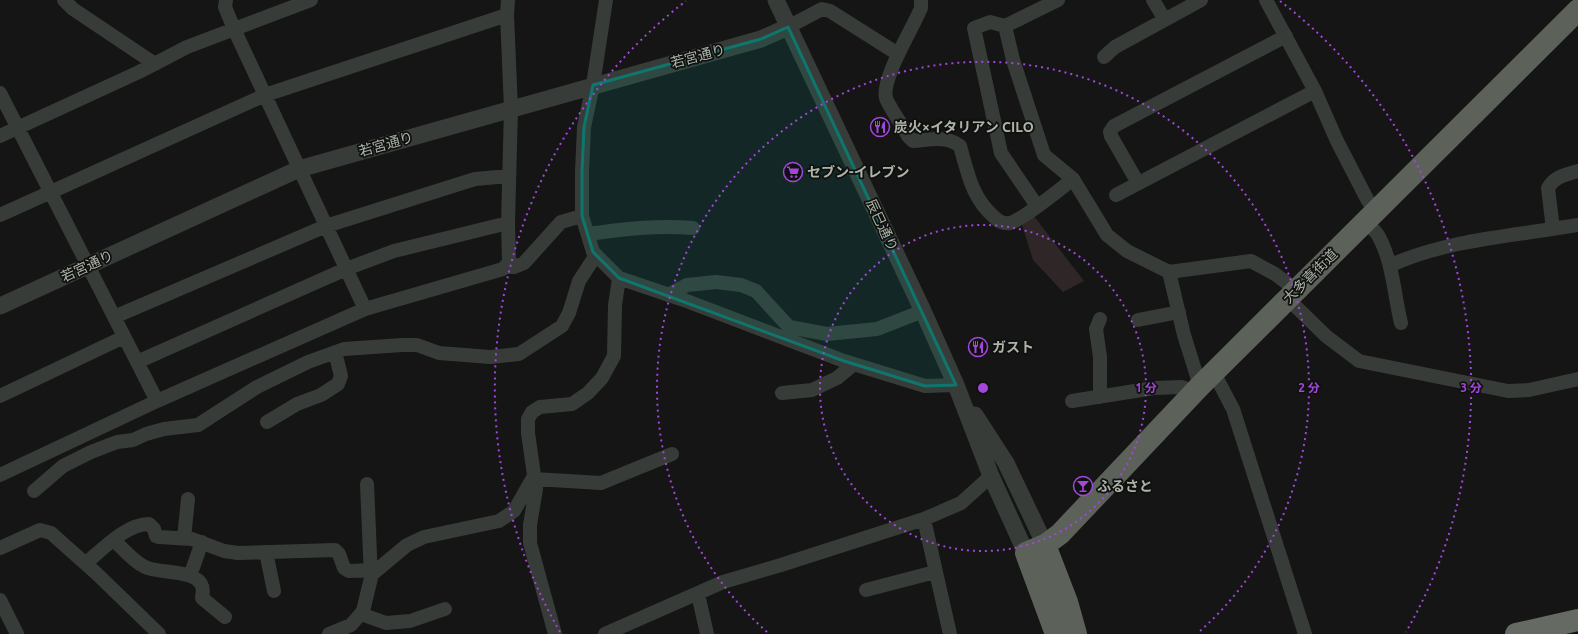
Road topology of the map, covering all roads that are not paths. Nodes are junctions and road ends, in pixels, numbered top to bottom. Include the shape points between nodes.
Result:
1 (64, 0) edge
2 (226, 0) edge
3 (311, 0) edge
4 (508, 0) edge
5 (606, 0) edge
6 (776, 0) edge
7 (921, 0) edge
8 (1058, 0) edge
9 (1153, 0) edge
10 (1201, 0) edge
11 (1266, 0) edge
12 (1578, 10) edge
13 (507, 15) junction
14 (1164, 20) junction
15 (1005, 26) junction
16 (788, 27) junction
17 (234, 29) junction
18 (1286, 36) junction
19 (898, 54) junction
20 (1104, 57) dead end
21 (155, 64) junction
22 (594, 85) junction
23 (1315, 91) junction
24 (0, 93) edge
25 (264, 95) junction
26 (511, 109) junction
27 (18, 128) junction
28 (0, 136) edge
29 (299, 169) junction
30 (1578, 171) edge
31 (509, 176) junction
32 (1073, 179) junction
33 (1138, 183) junction
34 (51, 192) junction
35 (1116, 195) dead end
36 (1036, 206) junction
37 (0, 215) edge
38 (582, 216) junction
39 (1370, 216) junction
40 (508, 223) junction
41 (1578, 225) edge
42 (326, 226) junction
43 (693, 228) dead end
44 (1553, 229) junction
45 (588, 234) junction
46 (596, 255) junction
47 (1391, 265) junction
48 (88, 266) junction
49 (505, 267) junction
50 (346, 269) junction
51 (1169, 272) junction
52 (620, 278) junction
53 (1292, 294) junction
54 (668, 295) junction
55 (0, 306) edge
56 (365, 309) junction
57 (923, 311) junction
58 (1179, 312) junction
59 (114, 317) junction
60 (1100, 319) dead end
61 (1138, 320) dead end
62 (1401, 323) dead end
63 (124, 337) junction
64 (336, 352) junction
65 (137, 362) junction
66 (854, 364) junction
67 (1578, 379) edge
68 (1203, 384) junction
69 (956, 385) junction
70 (782, 393) dead end
71 (0, 396) edge
72 (1100, 397) junction
73 (157, 401) junction
74 (1072, 402) dead end
75 (267, 422) dead end
76 (672, 454) dead end
77 (0, 475) edge
78 (991, 476) junction
79 (534, 478) junction
80 (367, 484) dead end
81 (34, 491) dead end
82 (188, 499) dead end
83 (924, 519) junction
84 (184, 538) junction
85 (114, 540) junction
86 (202, 542) junction
87 (0, 548) edge
88 (1036, 549) junction
89 (266, 552) junction
90 (86, 564) junction
91 (371, 572) junction
92 (935, 572) junction
93 (190, 576) junction
94 (866, 590) dead end
95 (274, 591) dead end
96 (698, 594) junction
97 (0, 600) edge
98 (445, 609) dead end
99 (361, 614) junction
100 (225, 617) dead end
101 (1578, 620) edge
102 (17, 634) edge
103 (159, 634) edge
104 (329, 634) edge
105 (555, 634) edge
106 (605, 634) edge
107 (707, 634) edge
108 (950, 634) edge
109 (1056, 634) edge
110 (1076, 634) edge
111 (1305, 634) edge
112 (1516, 634) edge

1 - 21 street via 73,9
2 - 17 street via 225,7
3 - 17 street
4 - 13 street
5 - 22 street
6 - 16 street, 辰巳通り
7 - 19 street via 921,8
8 - 15 street
9 - 14 street
10 - 14 street
11 - 18 street
12 - 39 highway, 大多喜街道
13 - 25 street
13 - 26 street
14 - 20 street via 1115,47
15 - 32 street via 1013,60 1044,155
15 - 36 street via 990,22 974,28 1001,153
16 - 19 street via 822,9 830,10
16 - 22 street, 若宮通り via 761,39
16 - 57 street, 辰巳通り
17 - 21 street via 188,47
17 - 25 street
18 - 23 street
18 - 33 street via 1114,126 1110,132 1111,136
19 - 36 street via 886,86 886,98 908,136 913,140 946,139 960,146 975,195 984,209 999,222 1009,223
21 - 27 street
22 - 26 street, 若宮通り
22 - 38 street via 584,126
23 - 33 street
23 - 39 street via 1368,201
24 - 27 street
25 - 29 street
25 - 34 street
26 - 29 street, 若宮通り
26 - 31 street
27 - 28 street
27 - 34 street
29 - 42 street
29 - 48 street, 若宮通り
30 - 44 street via 1559,176 1548,188
31 - 40 street
31 - 42 street via 475,179
32 - 36 street
32 - 51 street via 1107,235 1127,251
33 - 35 street
34 - 37 street
34 - 48 street
38 - 45 street
38 - 49 street via 561,222 524,263
39 - 47 street
39 - 53 highway, 大多喜街道
40 - 49 street via 509,262
40 - 50 street via 394,251
41 - 44 street
42 - 50 street
42 - 59 street
43 - 45 street via 629,228
44 - 47 street via 1447,246
45 - 46 street
46 - 52 street
46 - 64 street via 579,281 562,326 519,354 490,357 439,353 417,345 344,349
47 - 62 street
48 - 55 street, 若宮通り
48 - 59 street
49 - 56 street
50 - 56 street
50 - 65 street
51 - 53 street via 1251,261 1275,274
51 - 58 street
52 - 54 street
52 - 79 street via 615,305 614,356 602,378 588,393 572,404 540,407 532,412 528,419
53 - 67 street via 1326,336 1359,360 1508,391 1529,390
53 - 68 highway, 大多喜街道
54 - 57 street via 687,285 716,282 742,285 756,291 789,327 827,334 877,329
54 - 66 street
56 - 73 street
57 - 69 street, 辰巳通り
58 - 61 street
58 - 68 street
59 - 63 street
60 - 72 street via 1096,329 1100,357
63 - 65 street
63 - 71 street
64 - 75 street via 341,376 338,384
64 - 81 street via 308,362 257,387 198,425 164,429 91,452 63,466
65 - 73 street
66 - 69 street via 925,386
66 - 70 street via 837,378 812,390
68 - 72 street via 1154,388
68 - 88 highway, 大多喜街道 via 1060,534
68 - 111 street via 1234,409
69 - 78 street, 辰巳通り
69 - 88 street, 辰巳通り via 1006,463
72 - 74 street
73 - 77 street
76 - 79 street via 601,483
78 - 83 street via 961,503
78 - 88 street, 辰巳通り
79 - 91 street via 514,511 499,521 424,537 407,545
79 - 105 street via 536,489 530,543
80 - 91 street
82 - 84 street
83 - 92 street
83 - 96 street via 723,582
84 - 85 street via 159,537 149,524 141,524
84 - 86 street
85 - 90 street
85 - 93 street via 146,568
86 - 89 street via 224,551
86 - 93 street
87 - 90 street via 40,530 51,533
88 - 109 highway
88 - 110 highway via 1067,602
89 - 91 street via 335,550 344,568 349,571
89 - 95 street
90 - 103 street
91 - 99 street
92 - 94 street
92 - 108 street
93 - 100 street via 203,586 202,598
96 - 106 street
96 - 107 street
97 - 102 street
98 - 99 street via 410,621 386,623
99 - 104 street via 351,625
101 - 112 highway

